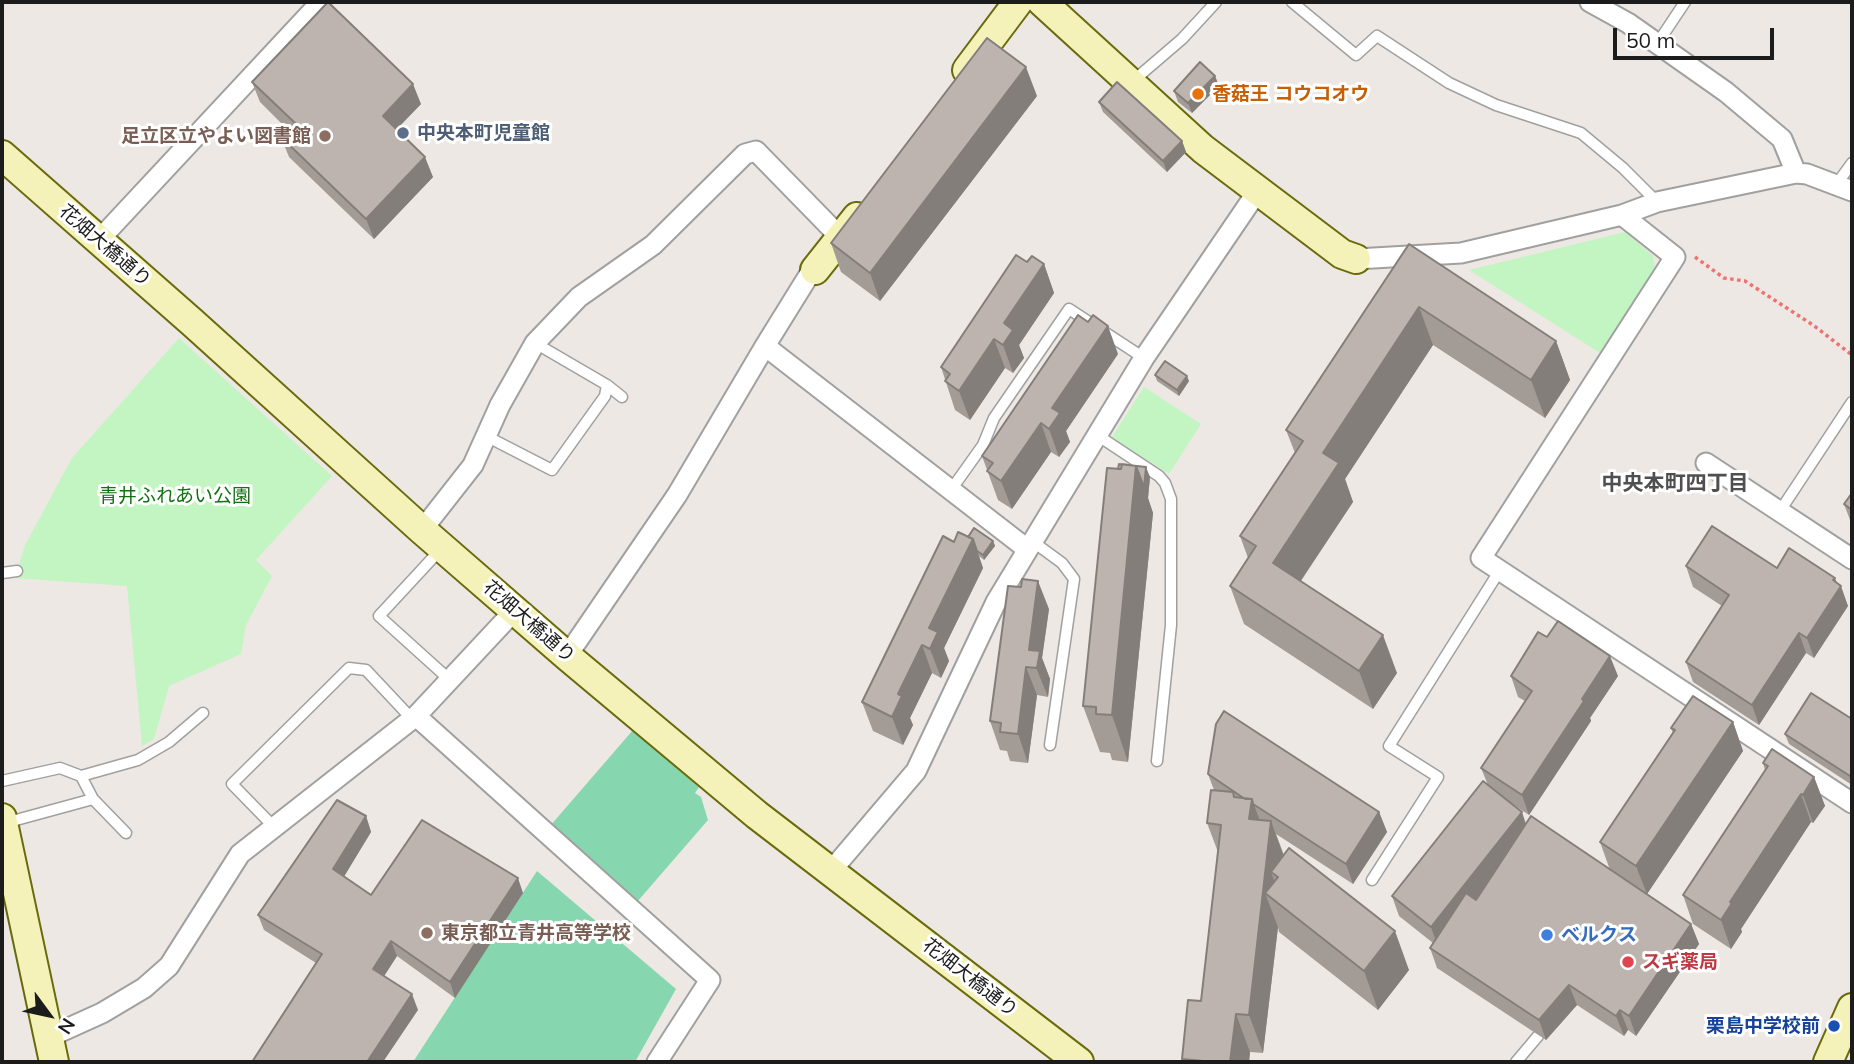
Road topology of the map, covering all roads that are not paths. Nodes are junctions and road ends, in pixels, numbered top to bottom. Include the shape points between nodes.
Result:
1 (321, 2) edge
2 (1018, 2) edge
3 (1042, 2) edge
4 (1216, 2) edge
5 (1292, 2) edge
6 (1590, 2) edge
7 (1685, 2) edge
8 (1657, 44) junction
9 (1131, 83) junction
10 (952, 91) edge
11 (2, 155) edge
12 (1852, 163) edge
13 (1796, 173) junction
14 (1844, 188) edge
15 (1257, 192) junction
16 (871, 199) edge
17 (1657, 202) junction
18 (1622, 215) junction
19 (841, 238) junction
20 (99, 240) junction
21 (1356, 259) joint
22 (815, 270) joint
23 (535, 343) junction
24 (765, 346) junction
25 (1143, 358) junction
26 (607, 385) junction
27 (622, 397) dead end
28 (1852, 402) edge
29 (1097, 435) junction
30 (486, 436) junction
31 (1706, 463) dead end
32 (951, 490) junction
33 (1780, 511) junction
34 (432, 538) junction
35 (1029, 545) junction
36 (1852, 559) edge
37 (1500, 570) junction
38 (17, 571) dead end
39 (2, 573) edge
40 (515, 610) junction
41 (568, 656) junction
42 (451, 681) junction
43 (204, 713) dead end
44 (414, 718) junction
45 (1050, 745) dead end
46 (1157, 761) dead end
47 (81, 776) junction
48 (2, 781) edge
49 (93, 799) junction
50 (1852, 803) edge
51 (2, 821) edge
52 (274, 827) junction
53 (126, 833) dead end
54 (831, 871) junction
55 (1372, 880) dead end
56 (1852, 1007) edge
57 (1538, 1036) edge
58 (52, 1049) edge
59 (657, 1062) edge
60 (1079, 1062) edge
61 (1516, 1062) edge
62 (1828, 1062) edge

1 - 20 street
2 - 10 street
3 - 9 street
4 - 9 lane
5 - 17 lane via 1356,55 1377,36 1449,83 1496,105 1581,133
6 - 8 street
7 - 8 lane
8 - 13 street via 1726,92 1782,139
9 - 15 street
11 - 20 street, 花畑大橋通り
12 - 14 lane
13 - 14 street
13 - 17 street
15 - 21 street via 1342,254
15 - 25 street
16 - 19 street
17 - 18 street
18 - 21 street via 1461,253
18 - 37 street via 1675,257 1481,558
19 - 22 street
19 - 23 street via 755,151 745,154 653,245 579,297
20 - 34 street, 花畑大橋通り
22 - 24 street
23 - 26 lane
23 - 30 street
24 - 32 street
24 - 41 street via 677,495
25 - 29 street
25 - 32 lane via 1069,309
26 - 27 lane
26 - 30 lane via 605,396 552,470
28 - 33 lane
29 - 35 street
29 - 46 lane via 1166,482 1171,499 1171,625
30 - 34 street
31 - 33 street
32 - 35 street
33 - 36 street
34 - 40 street, 花畑大橋通り
34 - 42 lane via 379,616
35 - 45 lane via 1062,563 1074,579
35 - 54 street via 996,602 916,771
37 - 50 street
37 - 55 lane via 1389,746 1438,777
38 - 39 lane
40 - 41 street, 花畑大橋通り
40 - 42 street
41 - 54 street, 花畑大橋通り
42 - 44 street
43 - 47 lane via 138,760
44 - 52 street
44 - 52 lane via 366,670 349,668 232,784
44 - 59 street via 710,980
47 - 48 lane via 60,768
47 - 49 lane
49 - 51 lane
49 - 53 lane
51 - 58 street
52 - 58 street via 240,854 169,966
54 - 60 street, 花畑大橋通り
56 - 62 street
57 - 61 lane

